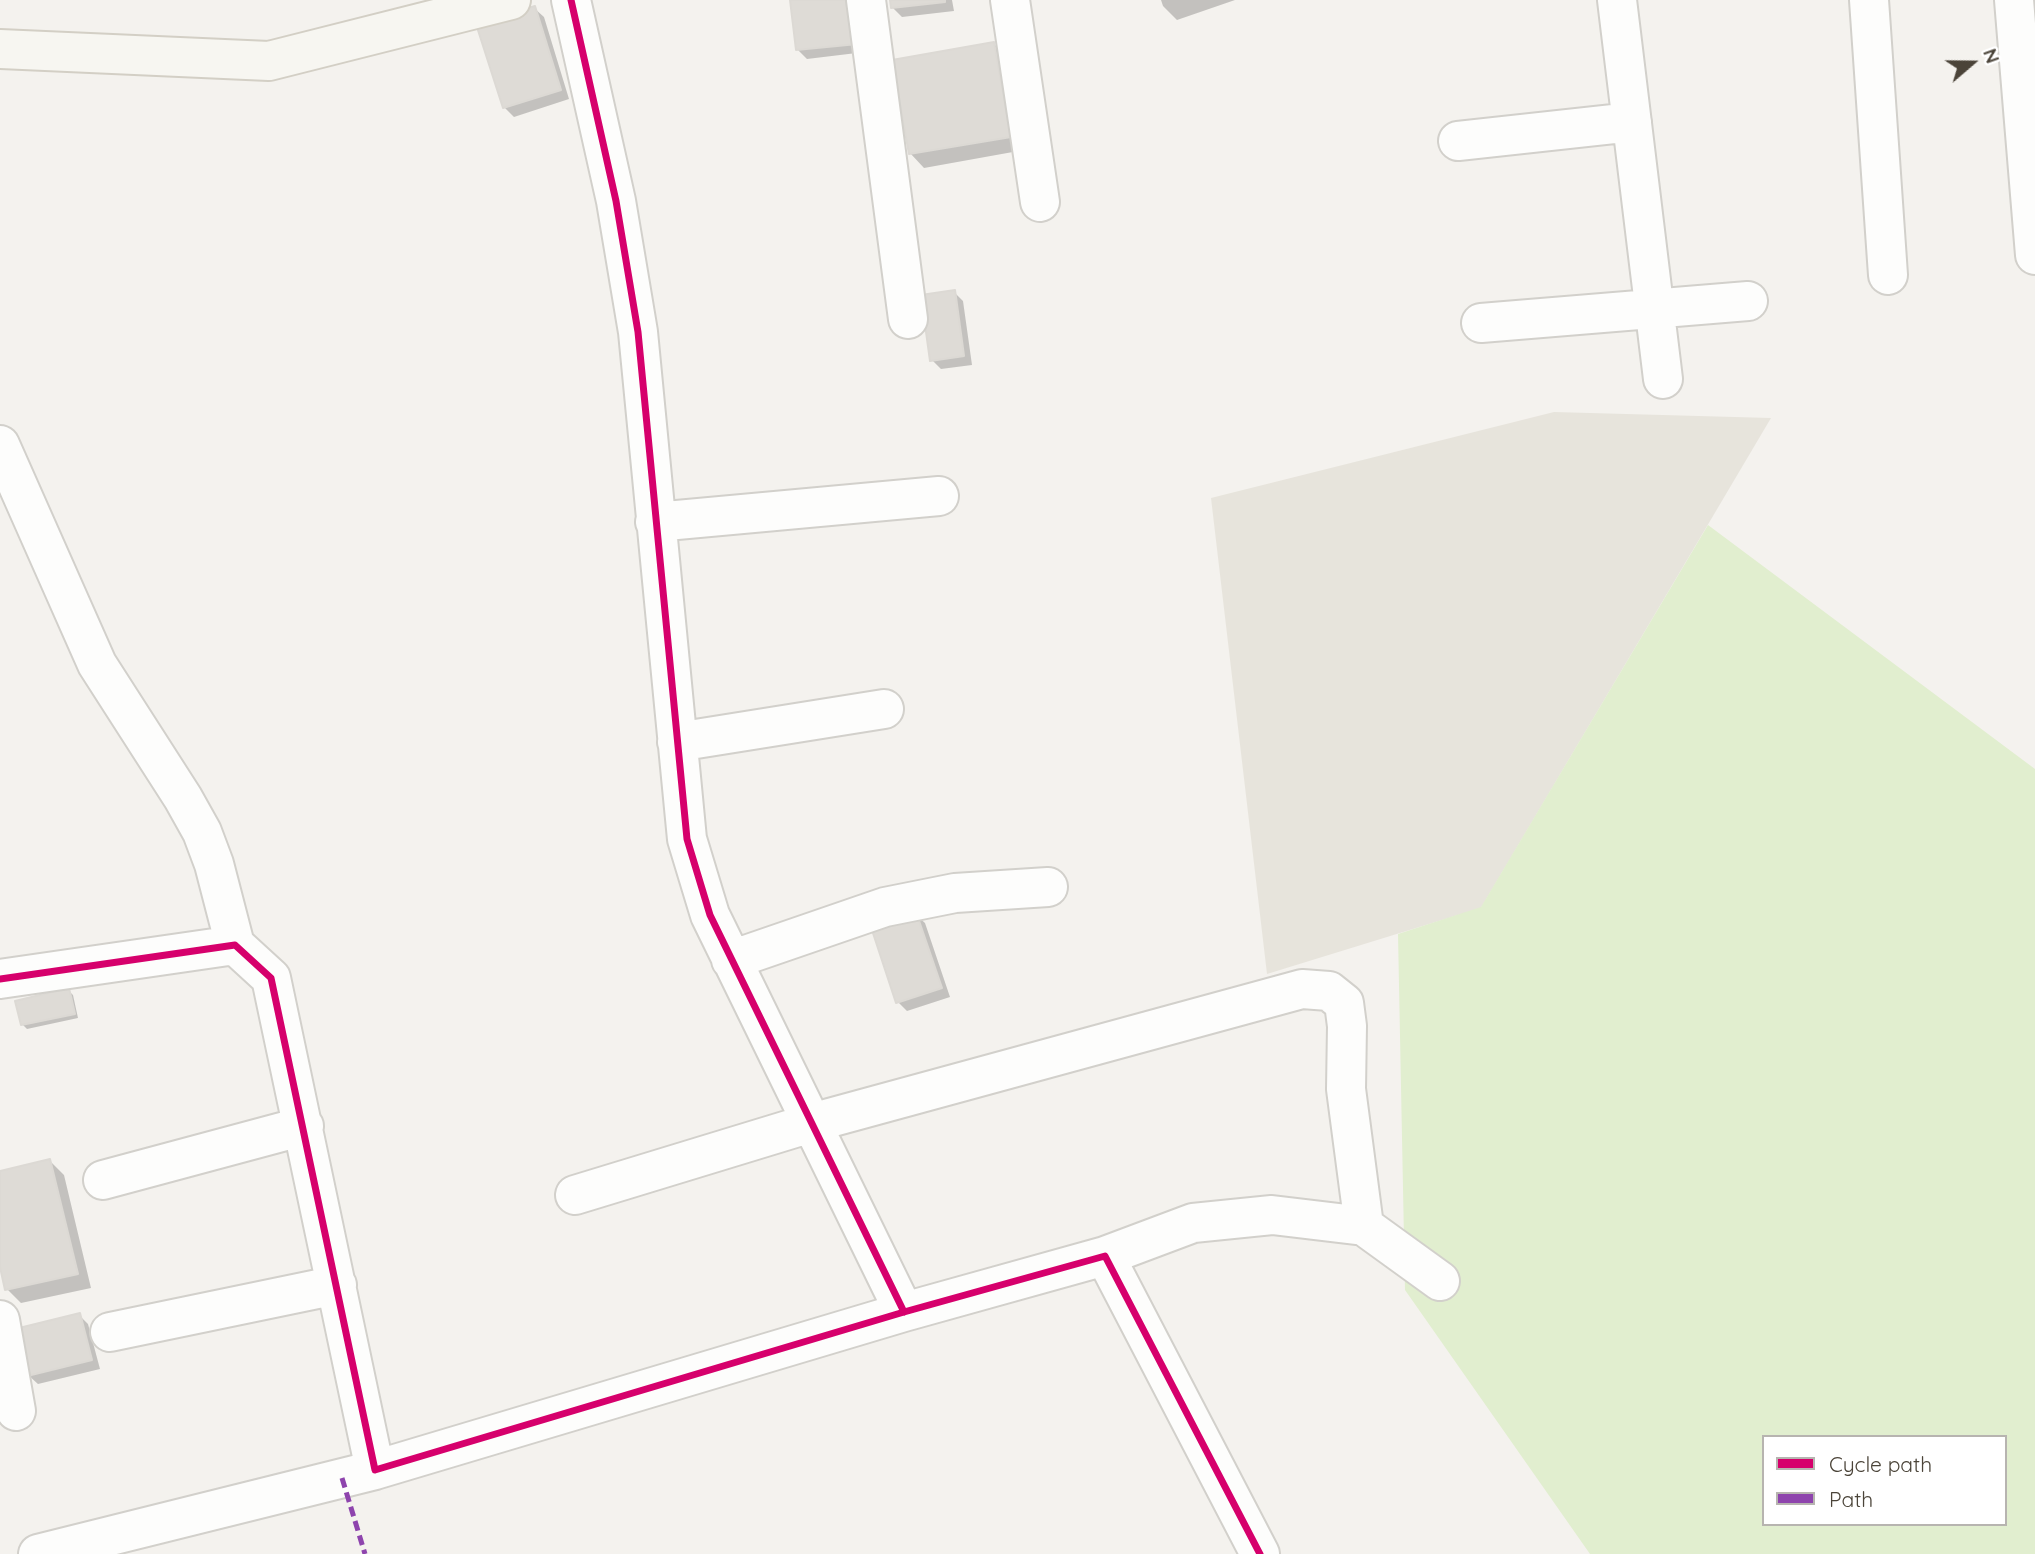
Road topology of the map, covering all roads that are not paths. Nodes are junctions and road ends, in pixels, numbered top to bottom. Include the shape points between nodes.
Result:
1 (511, 0) edge
2 (571, 0) edge
3 (866, 0) edge
4 (1010, 0) edge
5 (1617, 0) edge
6 (1869, 0) edge
7 (2014, 0) edge
8 (0, 49) edge
9 (1632, 122) junction
10 (1458, 141) dead end
11 (1040, 202) dead end
12 (2035, 255) edge
13 (1888, 275) dead end
14 (1748, 301) dead end
15 (1654, 307) junction
16 (908, 319) dead end
17 (1481, 323) dead end
18 (1663, 379) dead end
19 (0, 445) edge
20 (939, 496) dead end
21 (655, 522) junction
22 (884, 709) dead end
23 (677, 742) junction
24 (1048, 887) dead end
25 (235, 945) junction
26 (731, 960) junction
27 (0, 979) edge
28 (811, 1123) junction
29 (304, 1126) junction
30 (103, 1180) dead end
31 (575, 1195) dead end
32 (1364, 1226) junction
33 (1105, 1256) junction
34 (1440, 1281) dead end
35 (337, 1285) junction
36 (904, 1312) junction
37 (0, 1320) edge
38 (110, 1332) dead end
39 (16, 1411) dead end
40 (375, 1470) junction
41 (38, 1554) edge
42 (1260, 1554) edge

1 - 8 street via 269,61
2 - 21 street via 616,201 638,332
3 - 16 street
4 - 11 street
5 - 9 street
6 - 13 street
7 - 12 street
9 - 10 street
9 - 15 street
14 - 15 street
15 - 17 street
15 - 18 street
19 - 25 street via 97,664 202,832
20 - 21 street
21 - 23 street
22 - 23 street
23 - 26 street via 687,839 710,915
24 - 26 street via 955,893 885,907
25 - 27 street
25 - 29 street via 271,978
26 - 28 street
28 - 31 street
28 - 32 street via 1302,989 1329,991 1344,1003 1346,1089
28 - 36 street
29 - 30 street
29 - 35 street
32 - 33 street via 1272,1215 1193,1223
32 - 34 street
33 - 36 street
33 - 42 street
35 - 38 street
35 - 40 street
36 - 40 street
37 - 39 street
40 - 41 street

